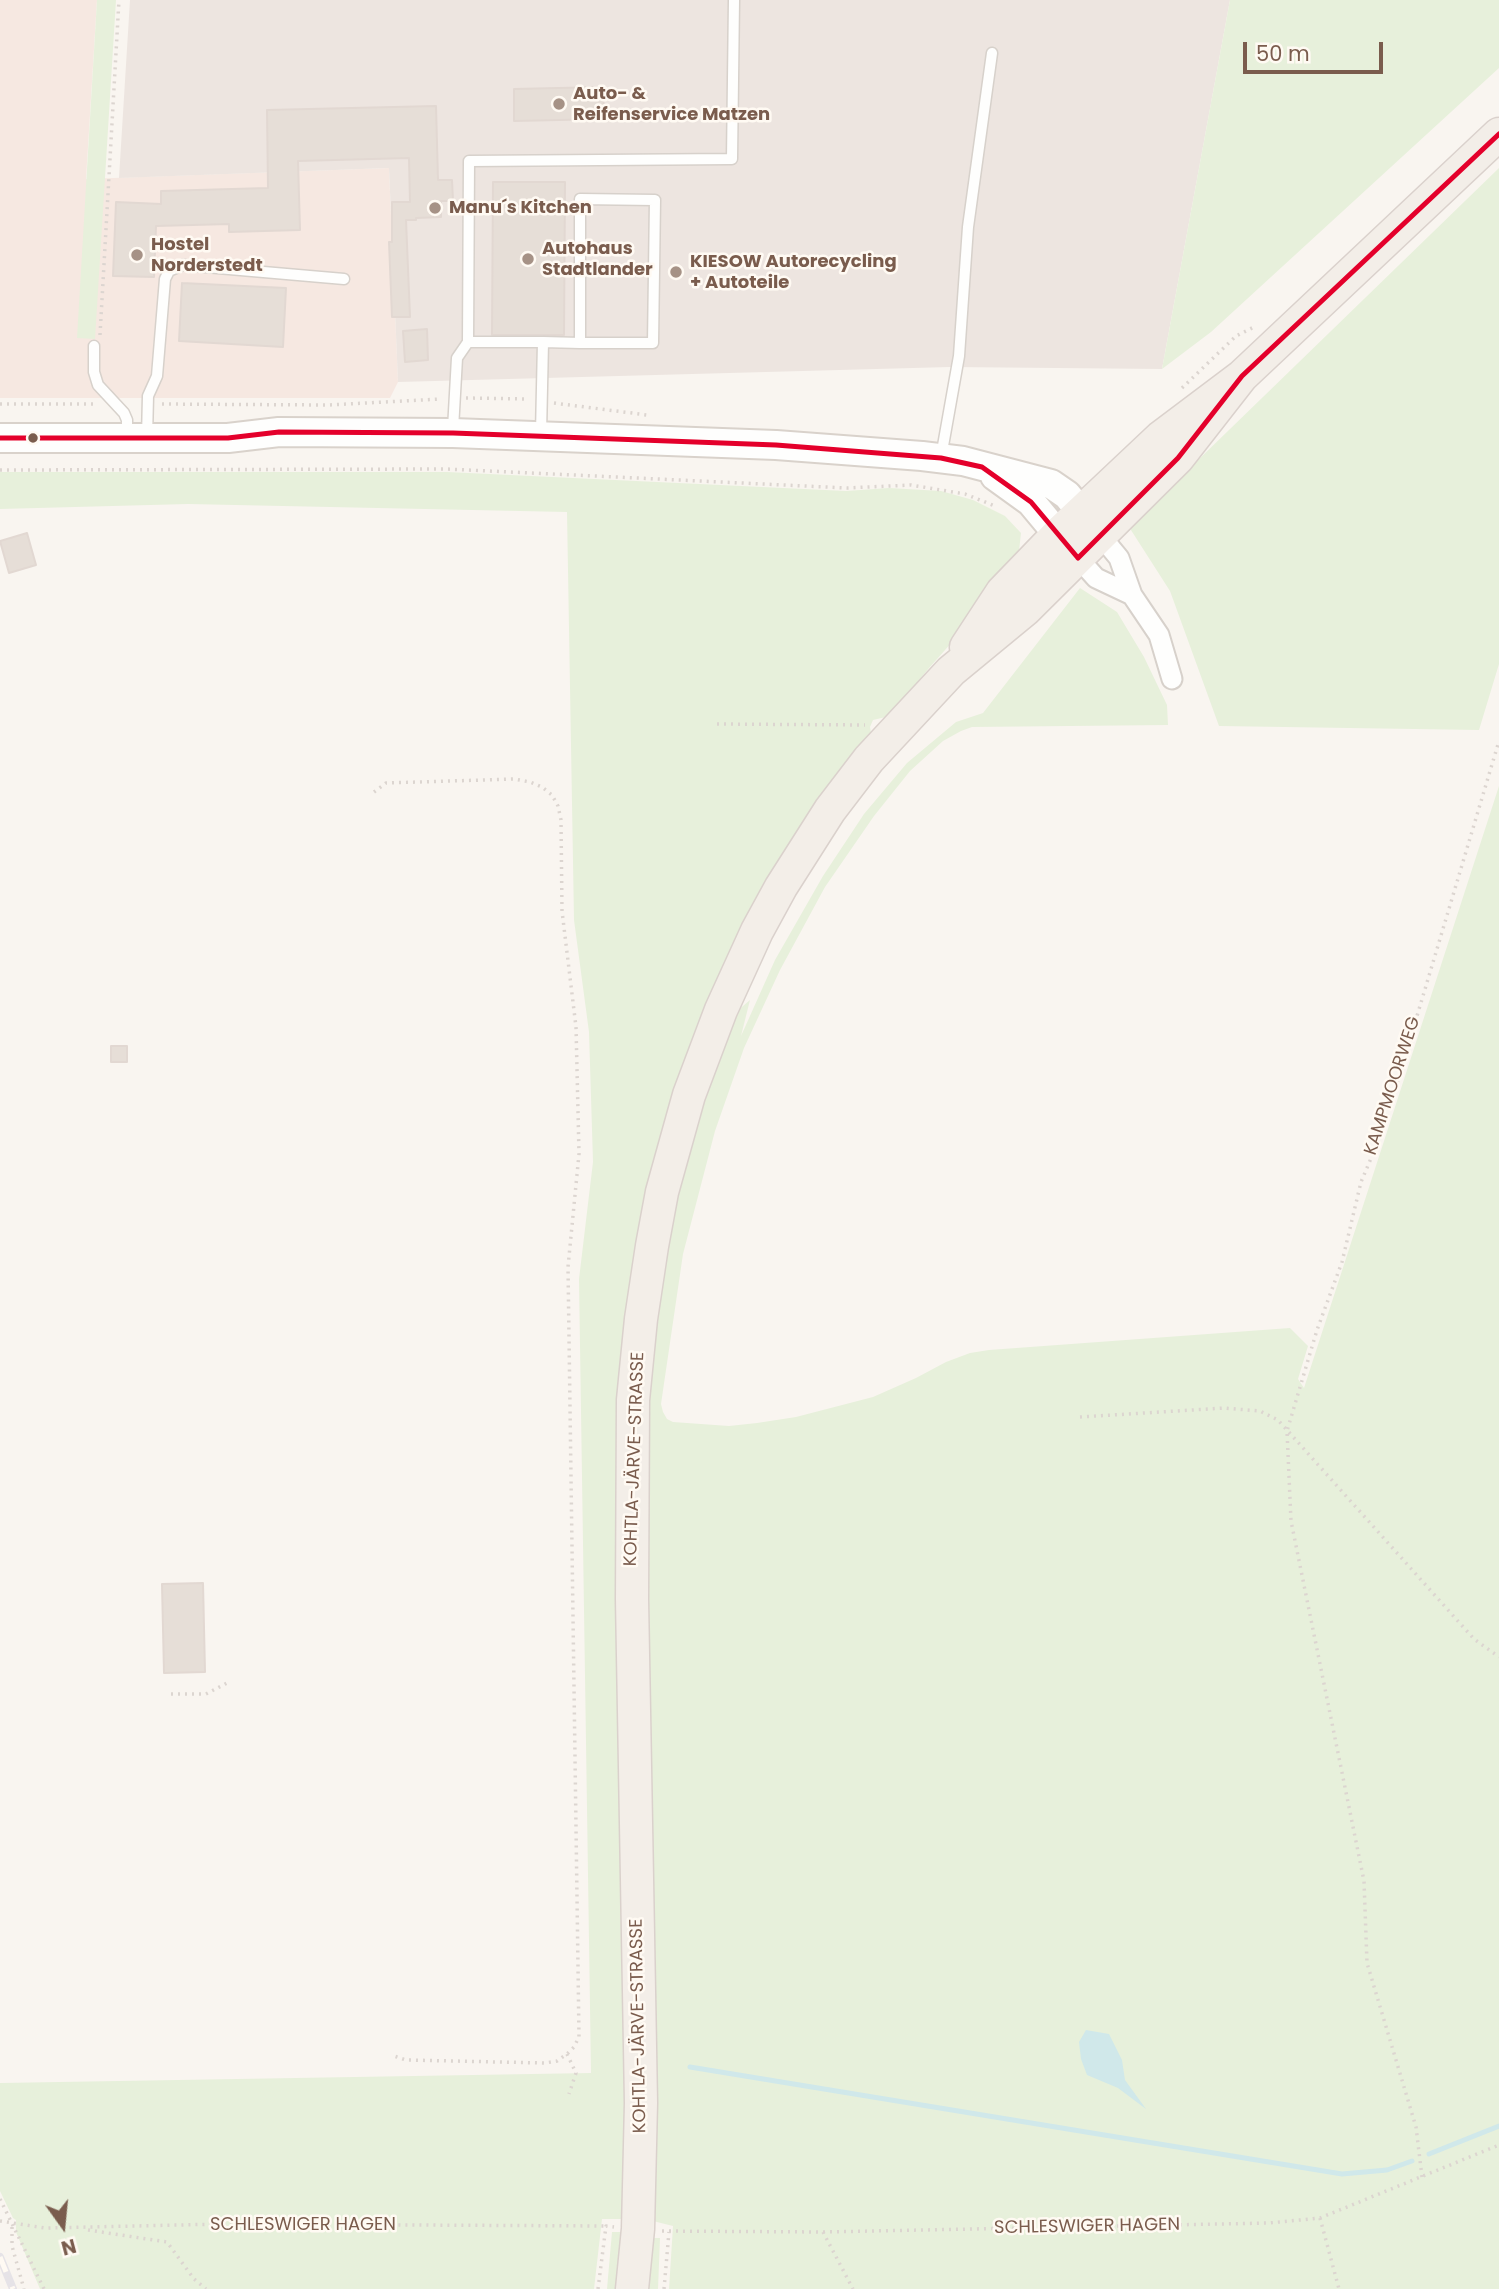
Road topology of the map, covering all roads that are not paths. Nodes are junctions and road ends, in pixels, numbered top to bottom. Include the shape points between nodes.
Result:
1 (734, 0) edge
2 (992, 53) dead end
3 (1499, 134) edge
4 (344, 279) dead end
5 (468, 342) junction
6 (543, 342) junction
7 (580, 342) junction
8 (94, 346) road end
9 (453, 433) junction
10 (541, 437) junction
11 (0, 438) edge
12 (137, 438) junction
13 (941, 458) junction
14 (982, 467) junction
15 (1091, 524) junction
16 (1067, 547) junction
17 (1132, 595) junction
18 (1172, 679) dead end
19 (632, 2289) edge

1 - 5 lane via 732,159 469,161
2 - 13 lane via 968,227 959,356
3 - 15 main road, KOHTLA-JÄRVE-STRASSE via 1242,376 1178,458
4 - 12 lane via 183,265 169,271 157,376
5 - 6 lane
5 - 9 lane via 457,358
6 - 7 lane
6 - 10 lane
7 - 7 lane via 653,343 655,200 580,199
8 - 12 lane via 98,386 124,413
9 - 10 street
9 - 12 street via 279,432 228,438
10 - 13 street via 776,445
11 - 12 street
13 - 14 street
14 - 15 street via 1051,484 1067,495
14 - 16 street via 1031,502
15 - 16 main road, KOHTLA-JÄRVE-STRASSE
15 - 17 street via 1119,558
16 - 17 street via 1096,578
16 - 19 main road, KOHTLA-JÄRVE-STRASSE via 1002,592 950,671 869,759 830,810 781,887 721,1010 688,1095 663,1192 641,1319 633,1400 641,2115
17 - 18 street via 1159,635

